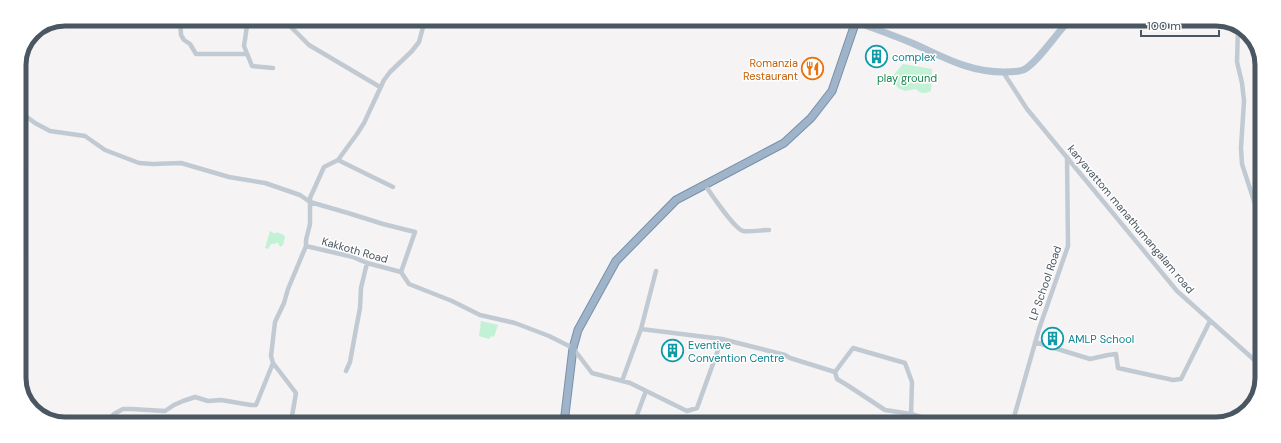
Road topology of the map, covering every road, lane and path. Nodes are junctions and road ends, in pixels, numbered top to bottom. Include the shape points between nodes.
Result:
1 (180, 26) edge
2 (247, 26) edge
3 (290, 26) edge
4 (424, 26) edge
5 (852, 26) edge
6 (867, 26) edge
7 (1064, 26) edge
8 (1238, 33) edge
9 (246, 54) junction
10 (273, 68) dead end
11 (1003, 72) junction
12 (380, 87) junction
13 (26, 116) edge
14 (1067, 157) junction
15 (338, 160) junction
16 (705, 185) junction
17 (393, 186) dead end
18 (310, 202) junction
19 (1255, 204) edge
20 (769, 230) dead end
21 (306, 246) junction
22 (368, 263) junction
23 (656, 271) dead end
24 (401, 272) junction
25 (1210, 321) junction
26 (641, 329) junction
27 (722, 339) junction
28 (1035, 342) junction
29 (573, 348) junction
30 (1255, 360) edge
31 (273, 363) junction
32 (346, 371) dead end
33 (835, 372) junction
34 (622, 381) junction
35 (646, 391) junction
36 (911, 414) junction
37 (111, 417) edge
38 (292, 417) edge
39 (565, 417) edge
40 (636, 417) edge
41 (921, 417) edge
42 (1014, 417) edge

1 - 9 street via 181,35 196,54
2 - 9 street via 244,38
3 - 12 street via 309,45
4 - 12 street, Kakkoth Road via 419,42 390,72
5 - 16 highway via 832,91 811,118 784,143
6 - 11 main road via 954,62 976,69
7 - 11 main road via 1023,70
8 - 19 street via 1237,62 1244,100 1242,164
9 - 10 street via 252,66
11 - 14 street, karyavattom manathumangalam road via 1027,109
12 - 15 street, Kakkoth Road via 364,123
13 - 18 street via 50,131 85,136 105,150 139,163 181,163 229,177 265,183 300,195
14 - 25 street, karyavattom manathumangalam road via 1177,291
14 - 28 street, LP School Road via 1068,246
15 - 17 street
15 - 18 street, Kakkoth Road via 324,167
16 - 20 street via 733,224 742,231
16 - 29 highway via 676,200 616,261 578,330
18 - 21 street, Kakkoth Road
18 - 24 street via 415,232
21 - 22 street, Kakkoth Road
21 - 31 street via 275,322 271,356
22 - 24 street, Kakkoth Road
22 - 32 street via 361,288 350,362
23 - 26 street
24 - 29 street via 409,284 480,315 515,323
25 - 28 street via 1181,379 1173,380 1118,368 1116,354 1090,359
25 - 30 street, karyavattom manathumangalam road
26 - 27 street
26 - 34 street
27 - 33 street via 785,355
27 - 35 street via 698,408 687,411
28 - 42 street, LP School Road
29 - 34 street via 592,373
29 - 39 highway
31 - 37 street via 256,405 222,400 208,401 195,397 165,411 131,409 123,410
31 - 38 street via 296,393
33 - 36 street via 837,379 885,410
33 - 36 street via 853,348 905,363 912,382
34 - 35 street
35 - 40 street
36 - 41 street

